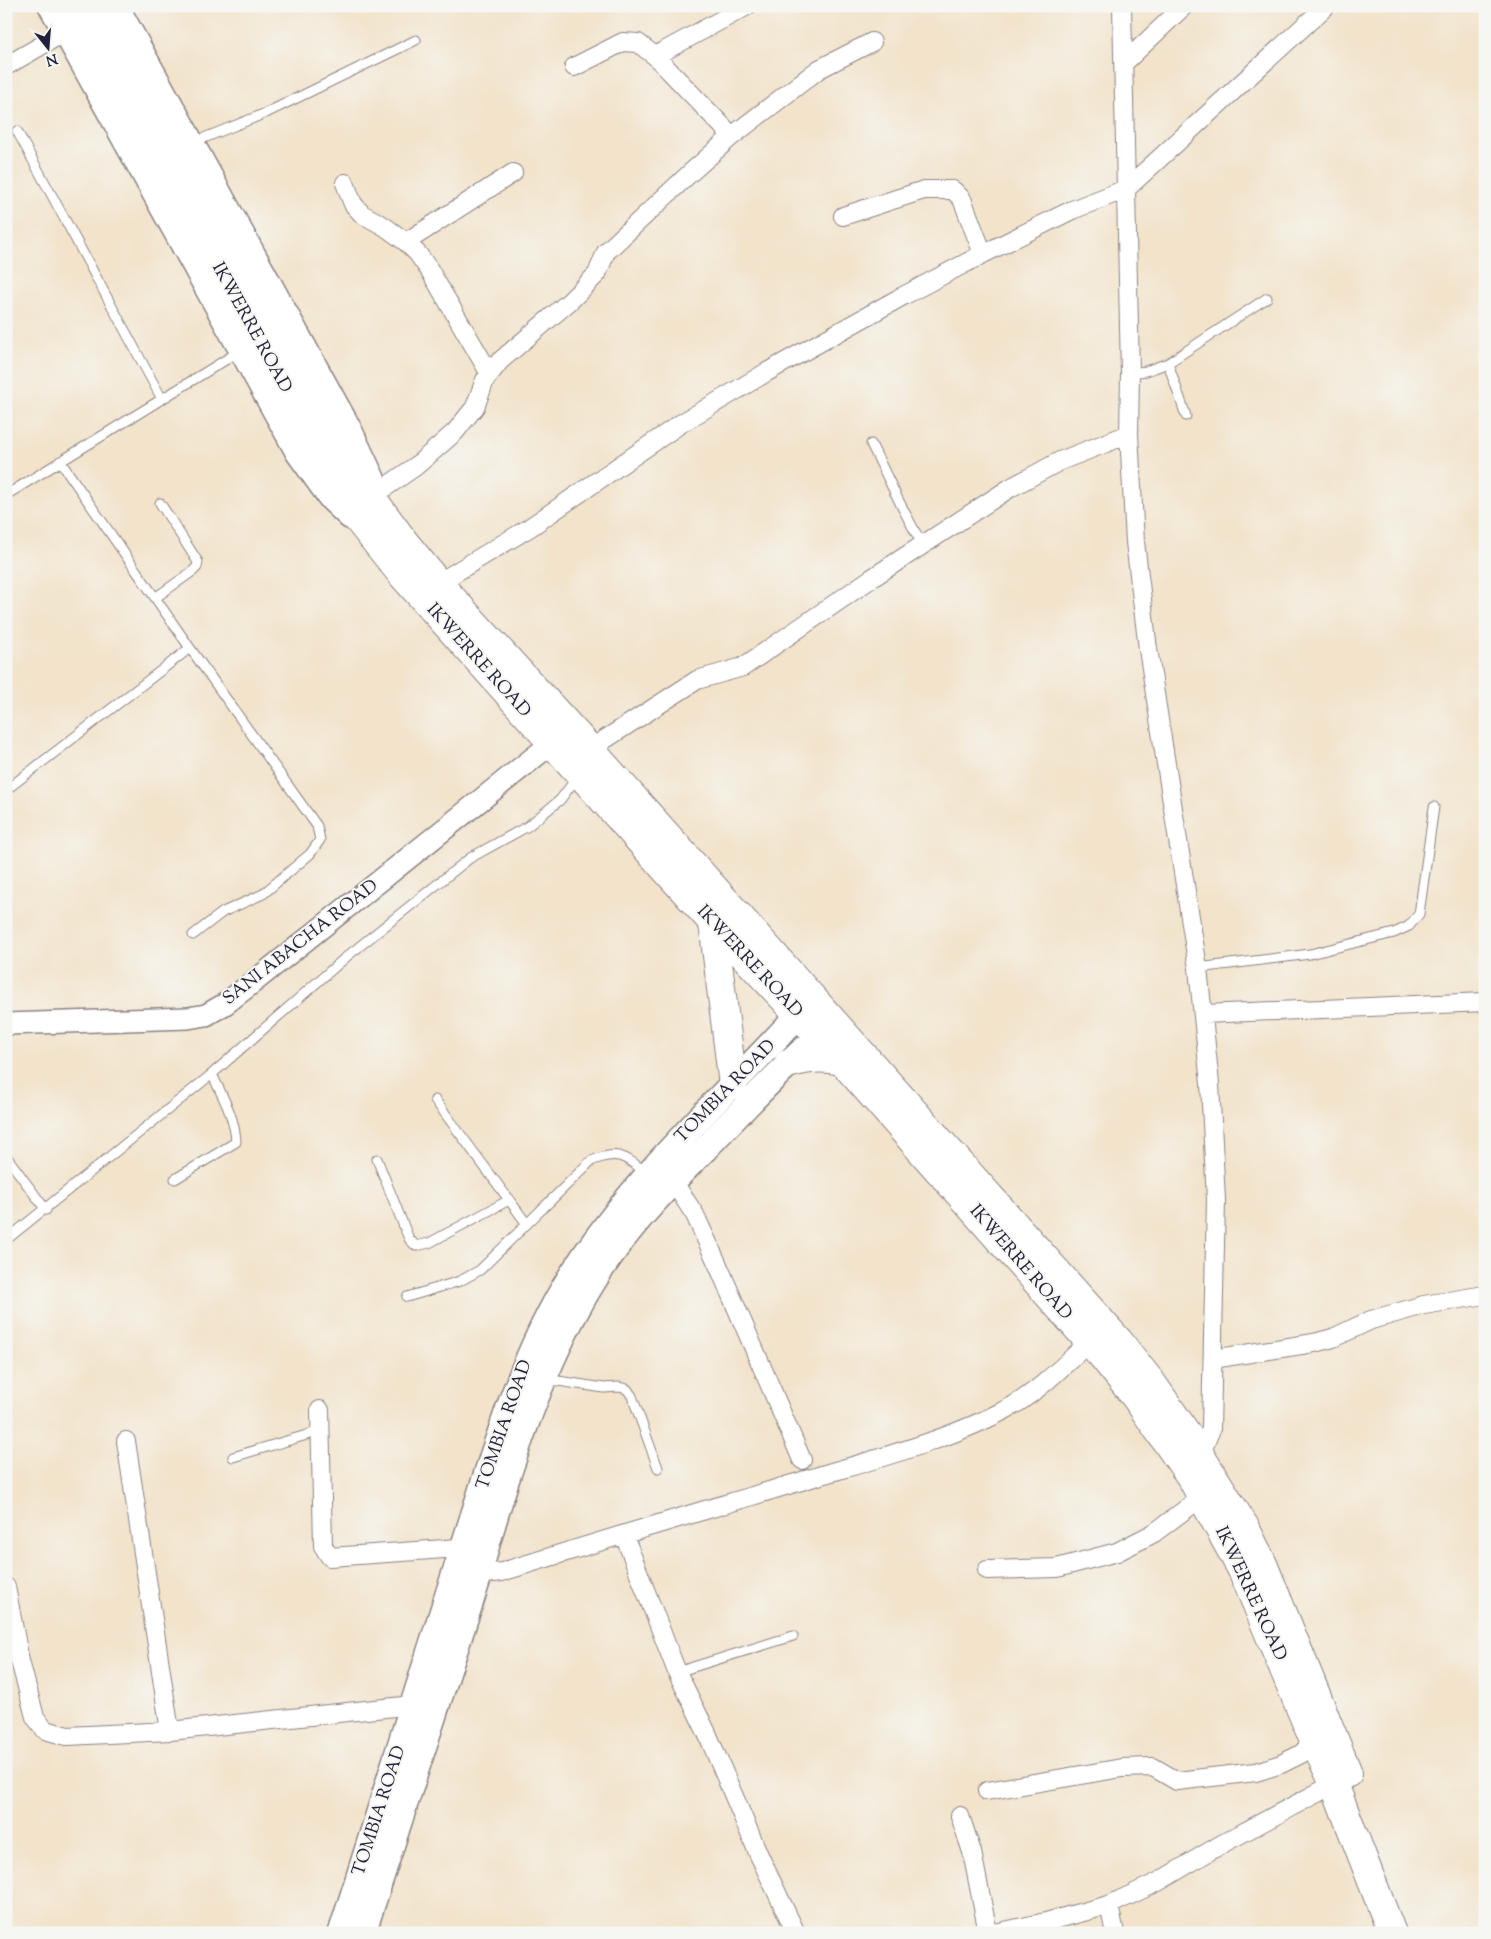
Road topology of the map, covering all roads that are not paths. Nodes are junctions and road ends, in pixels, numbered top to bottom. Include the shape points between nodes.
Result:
1 (49, 6) edge
2 (74, 6) edge
3 (97, 6) edge
4 (118, 6) edge
5 (747, 6) edge
6 (1122, 6) edge
7 (1184, 6) edge
8 (1326, 6) edge
9 (64, 33) junction
10 (416, 40) dead end
11 (872, 42) dead end
12 (655, 56) junction
13 (1124, 63) junction
14 (6, 66) edge
15 (574, 66) dead end
16 (17, 131) dead end
17 (732, 136) junction
18 (194, 142) junction
19 (513, 173) dead end
20 (345, 183) dead end
21 (1126, 190) junction
22 (192, 198) junction
23 (843, 216) dead end
24 (406, 242) junction
25 (983, 254) junction
26 (1267, 298) dead end
27 (240, 351) junction
28 (1168, 363) junction
29 (1130, 373) junction
30 (490, 374) junction
31 (162, 399) junction
32 (1186, 416) dead end
33 (1129, 434) junction
34 (870, 444) dead end
35 (60, 461) junction
36 (380, 491) junction
37 (6, 495) edge
38 (160, 503) dead end
39 (923, 545) junction
40 (378, 547) junction
41 (437, 581) junction
42 (155, 598) junction
43 (190, 648) junction
44 (552, 744) junction
45 (590, 749) junction
46 (580, 774) junction
47 (6, 790) edge
48 (1434, 807) dead end
49 (713, 923) junction
50 (193, 934) dead end
51 (1198, 968) junction
52 (1485, 1002) edge
53 (807, 1007) junction
54 (1203, 1014) junction
55 (6, 1024) edge
56 (827, 1030) junction
57 (842, 1061) junction
58 (788, 1064) junction
59 (212, 1074) junction
60 (733, 1085) junction
61 (435, 1100) dead end
62 (6, 1156) edge
63 (377, 1159) dead end
64 (649, 1175) junction
65 (175, 1179) dead end
66 (673, 1181) junction
67 (509, 1200) junction
68 (46, 1210) junction
69 (527, 1224) junction
70 (6, 1240) edge
71 (1485, 1295) edge
72 (407, 1298) dead end
73 (1089, 1342) junction
74 (1214, 1359) junction
75 (544, 1379) junction
76 (320, 1410) dead end
77 (320, 1431) junction
78 (126, 1441) dead end
79 (233, 1457) dead end
80 (802, 1460) dead end
81 (1192, 1461) junction
82 (658, 1468) dead end
83 (1202, 1496) junction
84 (624, 1535) junction
85 (474, 1547) junction
86 (987, 1570) dead end
87 (466, 1575) junction
88 (6, 1587) edge
89 (794, 1636) dead end
90 (676, 1672) junction
91 (426, 1703) junction
92 (170, 1731) junction
93 (1314, 1741) junction
94 (1334, 1784) junction
95 (987, 1791) dead end
96 (960, 1816) dead end
97 (1109, 1905) junction
98 (341, 1933) edge
99 (363, 1933) edge
100 (796, 1933) edge
101 (988, 1933) edge
102 (995, 1933) edge
103 (1116, 1933) edge
104 (1392, 1933) edge
105 (1411, 1933) edge

1 - 9 street
2 - 22 main road, IKWERRE ROAD
3 - 22 main road, IKWERRE ROAD
4 - 18 street
5 - 12 street
6 - 13 street
7 - 13 street
8 - 21 street
9 - 14 street
9 - 27 street
10 - 18 lane via 266,114
11 - 17 street via 819,69
12 - 15 street via 638,43 623,42
12 - 17 street
13 - 21 street
16 - 31 lane
17 - 30 street via 606,252 597,274 500,361
18 - 36 street via 351,430
19 - 24 street
20 - 24 street via 353,204 362,214
21 - 25 street via 1072,210
21 - 29 street
22 - 40 main road, IKWERRE ROAD via 336,485
22 - 41 main road, IKWERRE ROAD via 354,469 403,540
23 - 25 street via 924,190 953,190 962,199
24 - 30 street via 430,271
25 - 41 street via 743,386 680,424 529,528
26 - 28 lane
27 - 31 lane
27 - 40 street via 296,454 330,500
28 - 29 lane
28 - 32 lane
29 - 33 street
30 - 36 street via 475,407 455,432 416,466
31 - 35 lane
33 - 39 street via 1051,466 1010,488
33 - 51 street via 1135,542 1148,649
34 - 39 lane
35 - 37 lane
35 - 42 lane
36 - 41 street via 403,534
38 - 42 lane via 198,562 193,571
39 - 45 street via 742,667 697,680
40 - 44 main road, IKWERRE ROAD
41 - 45 main road, IKWERRE ROAD
42 - 43 lane
43 - 47 lane
43 - 50 lane via 317,826 320,840 310,854 263,894 223,912
44 - 46 main road, IKWERRE ROAD
44 - 55 street, SANI ABACHA ROAD via 256,980 206,1015
45 - 53 main road, IKWERRE ROAD
46 - 49 main road, IKWERRE ROAD
46 - 59 lane via 560,800 528,826 470,858 345,958
48 - 51 lane via 1419,914 1409,926 1394,933 1310,954
49 - 53 main road, IKWERRE ROAD
49 - 60 main road
51 - 54 street
52 - 54 street
53 - 56 main road, IKWERRE ROAD
53 - 60 main road, TOMBIA ROAD
54 - 74 street via 1216,1200
56 - 57 main road, IKWERRE ROAD
56 - 58 main road, TOMBIA ROAD
56 - 81 main road, IKWERRE ROAD via 1118,1340 1152,1384
57 - 58 main road via 822,1057
57 - 73 main road, IKWERRE ROAD
58 - 66 main road, TOMBIA ROAD
59 - 65 lane via 236,1130 236,1142
59 - 68 lane
60 - 64 main road, TOMBIA ROAD
61 - 67 lane
62 - 68 lane
63 - 67 lane via 409,1239 416,1246 429,1243
64 - 69 lane via 625,1157 607,1154 591,1161
64 - 85 main road, TOMBIA ROAD via 570,1277 525,1363
66 - 75 main road, TOMBIA ROAD via 610,1256 581,1303
66 - 80 street via 695,1215 718,1264
67 - 69 lane
68 - 70 lane
69 - 72 lane via 472,1276
71 - 74 street via 1424,1305 1371,1320 1314,1343
73 - 81 main road, IKWERRE ROAD
73 - 84 street via 1045,1383 983,1421 856,1465
74 - 81 street via 1211,1429
75 - 82 lane via 627,1390
75 - 85 main road, TOMBIA ROAD
76 - 77 street
77 - 79 lane
77 - 85 street via 323,1546 330,1557
78 - 92 street
81 - 83 main road, IKWERRE ROAD
81 - 105 main road, IKWERRE ROAD via 1245,1527 1263,1564
83 - 86 street via 1154,1533 1117,1552 1057,1568
83 - 93 main road, IKWERRE ROAD via 1243,1572
84 - 87 street via 502,1572
84 - 90 street
85 - 87 main road, TOMBIA ROAD
87 - 91 main road, TOMBIA ROAD
88 - 92 street via 34,1717 45,1730 67,1736
89 - 90 lane
90 - 100 street via 707,1733
91 - 92 street
91 - 98 main road, TOMBIA ROAD
91 - 99 main road, TOMBIA ROAD
93 - 94 main road, IKWERRE ROAD
93 - 95 street via 1301,1754 1256,1772 1178,1781 1152,1767 1122,1768
94 - 97 street via 1158,1882
94 - 104 main road, IKWERRE ROAD
96 - 101 street via 974,1858
97 - 102 street
97 - 103 street

